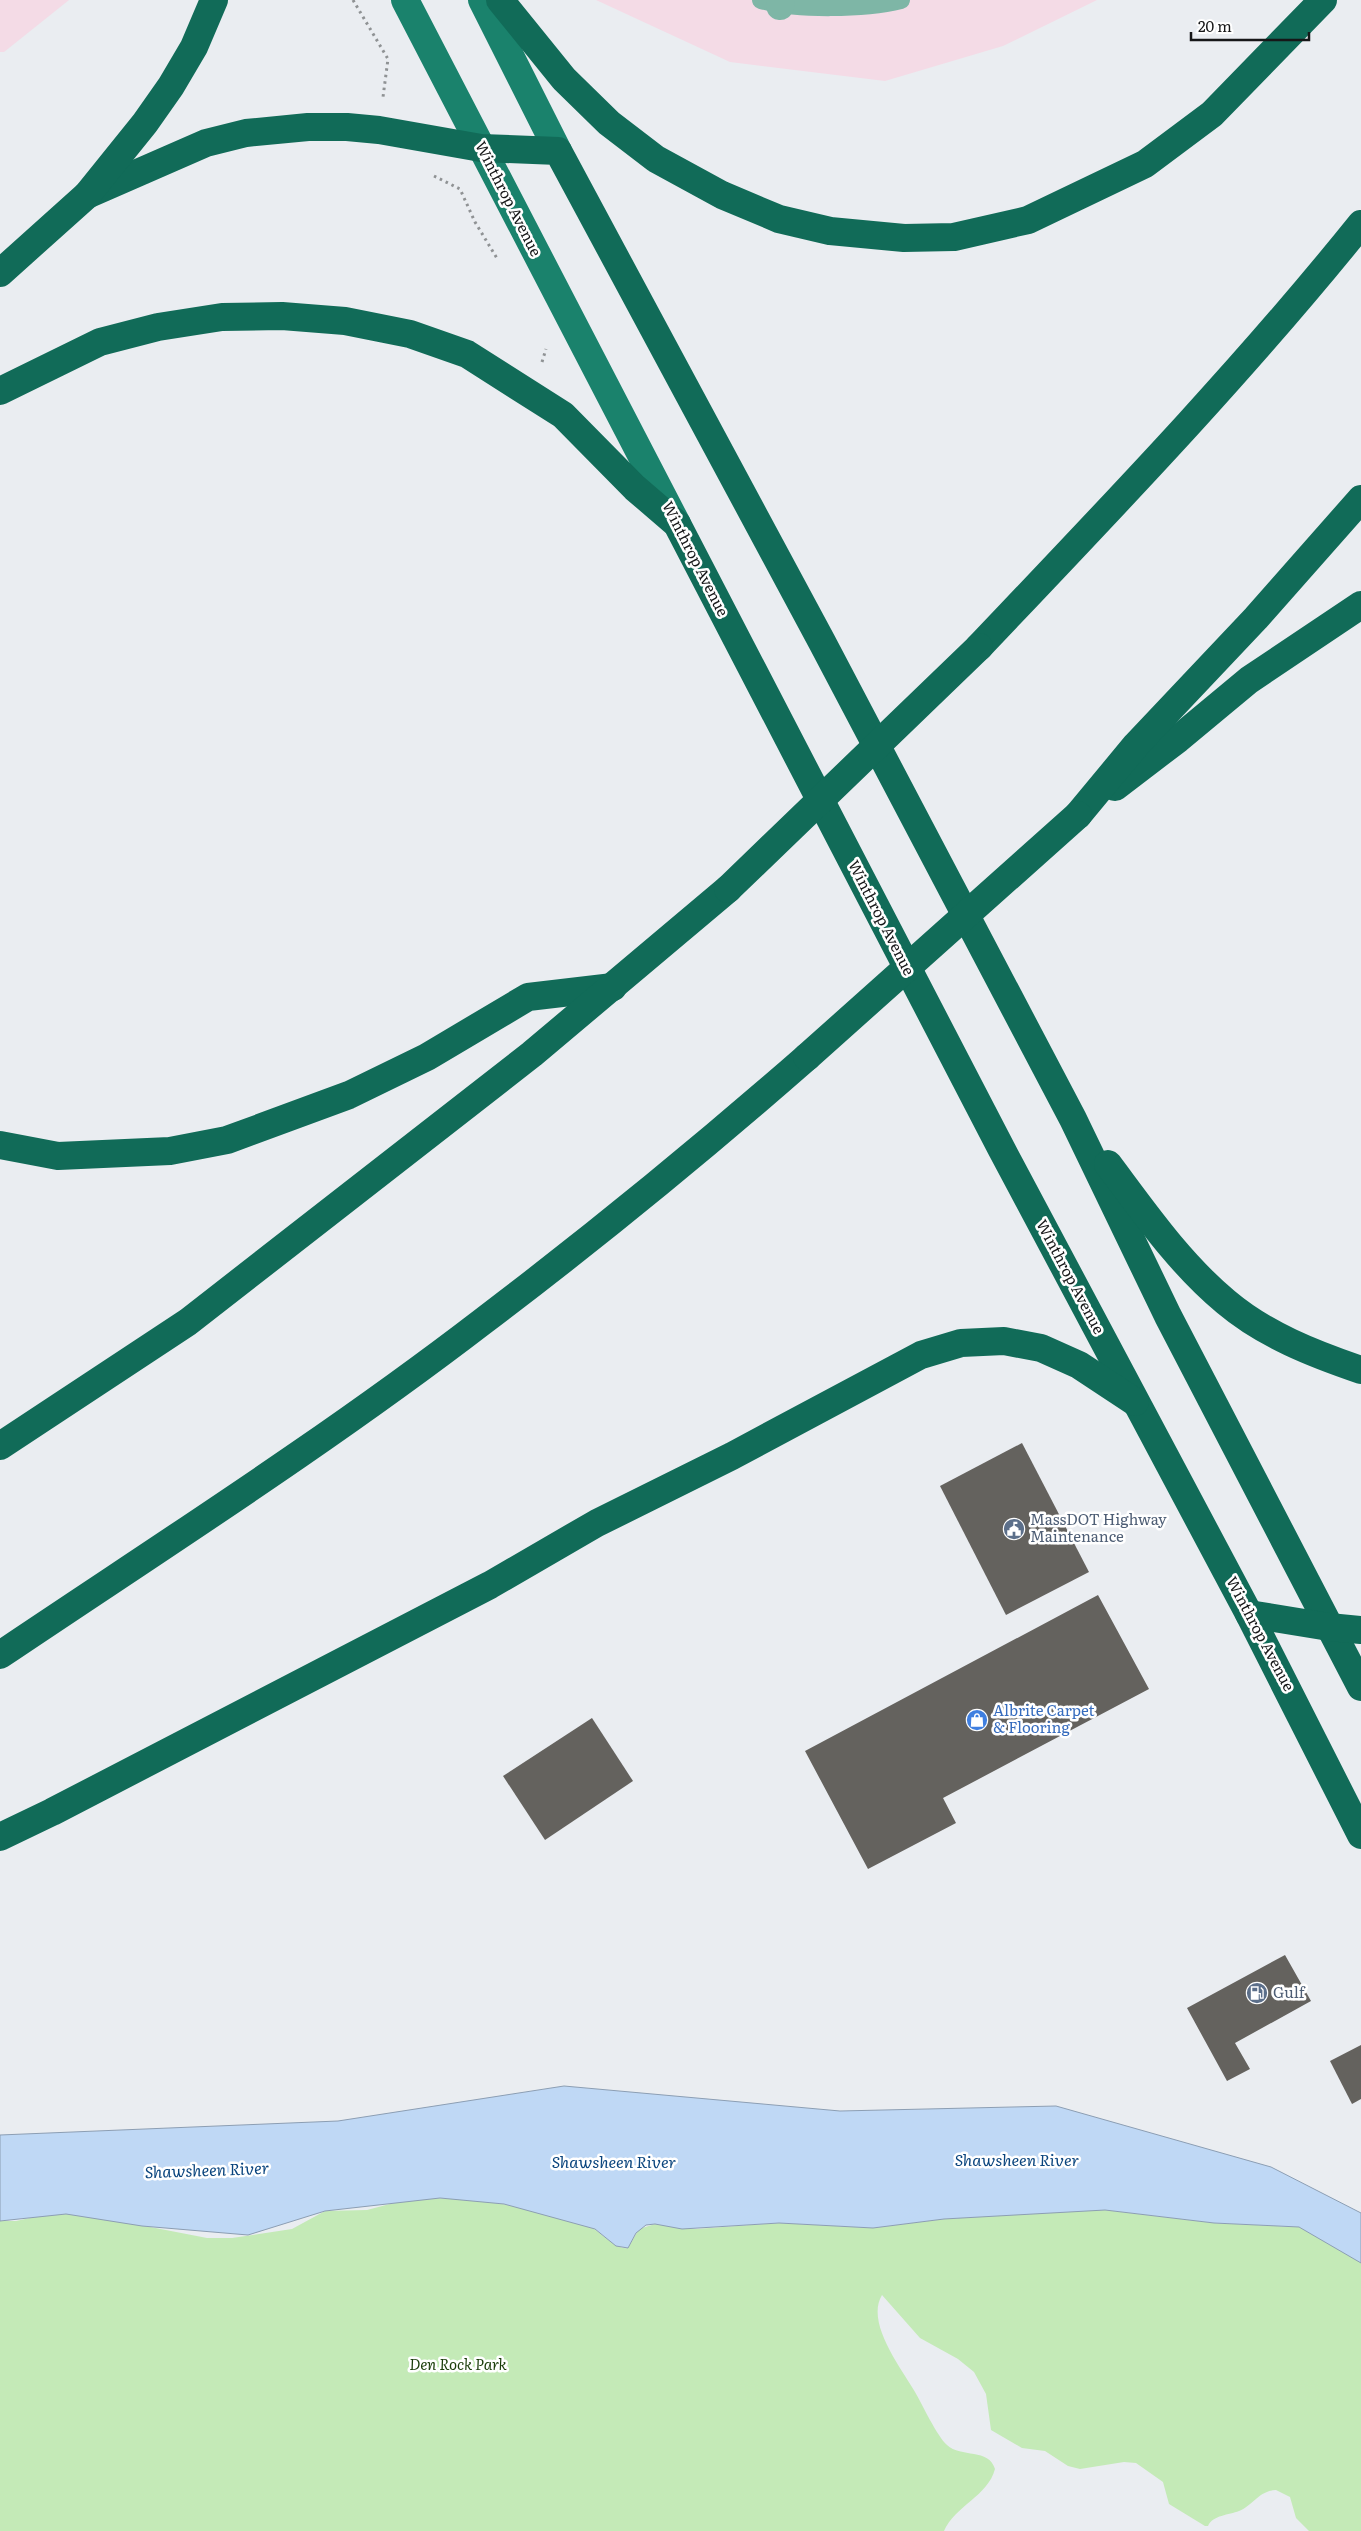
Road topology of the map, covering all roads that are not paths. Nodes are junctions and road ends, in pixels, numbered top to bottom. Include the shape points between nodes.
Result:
1 (214, 0) edge
2 (405, 0) edge
3 (482, 0) edge
4 (500, 0) edge
5 (901, 0) edge
6 (1323, 0) edge
7 (774, 2) edge
8 (879, 2) edge
9 (481, 148) junction
10 (558, 151) junction
11 (87, 195) junction
12 (1361, 224) edge
13 (0, 273) edge
14 (0, 391) edge
15 (1361, 499) edge
16 (676, 524) junction
17 (1361, 605) edge
18 (1078, 815) junction
19 (614, 987) junction
20 (1073, 1119) junction
21 (0, 1145) edge
22 (1361, 1370) edge
23 (1138, 1404) junction
24 (0, 1446) edge
25 (1250, 1614) junction
26 (1329, 1627) junction
27 (1361, 1630) edge
28 (0, 1655) edge
29 (1361, 1687) edge
30 (1361, 1835) edge
31 (0, 1837) edge

1 - 11 highway via 194,47 171,86
2 - 9 main road, Winthrop Avenue
3 - 10 main road
4 - 6 highway via 564,79 609,123 656,159 722,195 779,219 830,231 904,238 954,237 1028,220 1145,164 1212,114
5 - 8 lane
7 - 8 lane via 852,7
9 - 10 highway
9 - 11 highway via 410,134 347,127 246,133 206,143
9 - 16 main road, Winthrop Avenue
10 - 20 highway via 827,650
11 - 13 highway
12 - 19 highway, bridge via 1300,300 1150,469 979,647 728,889
14 - 16 highway via 100,342 158,327 222,317 282,316 344,321 410,334 467,354 563,415 635,488
15 - 18 highway via 1256,618 1136,745
16 - 23 highway, Winthrop Avenue via 996,1139
17 - 18 highway via 1249,680
18 - 28 highway, bridge via 807,1057 610,1222 481,1324 284,1465
19 - 21 highway via 528,997 427,1057 349,1095 227,1140 170,1151 58,1156
19 - 24 highway via 188,1322
20 - 22 highway via 1172,1250 1226,1302 1288,1342
20 - 26 highway via 1168,1316
23 - 25 highway, Winthrop Avenue
23 - 31 highway via 1079,1365 1041,1348 1004,1341 961,1343 921,1355 732,1456 597,1523 490,1585
25 - 26 highway
25 - 30 highway, Winthrop Avenue
26 - 27 highway
26 - 29 highway

